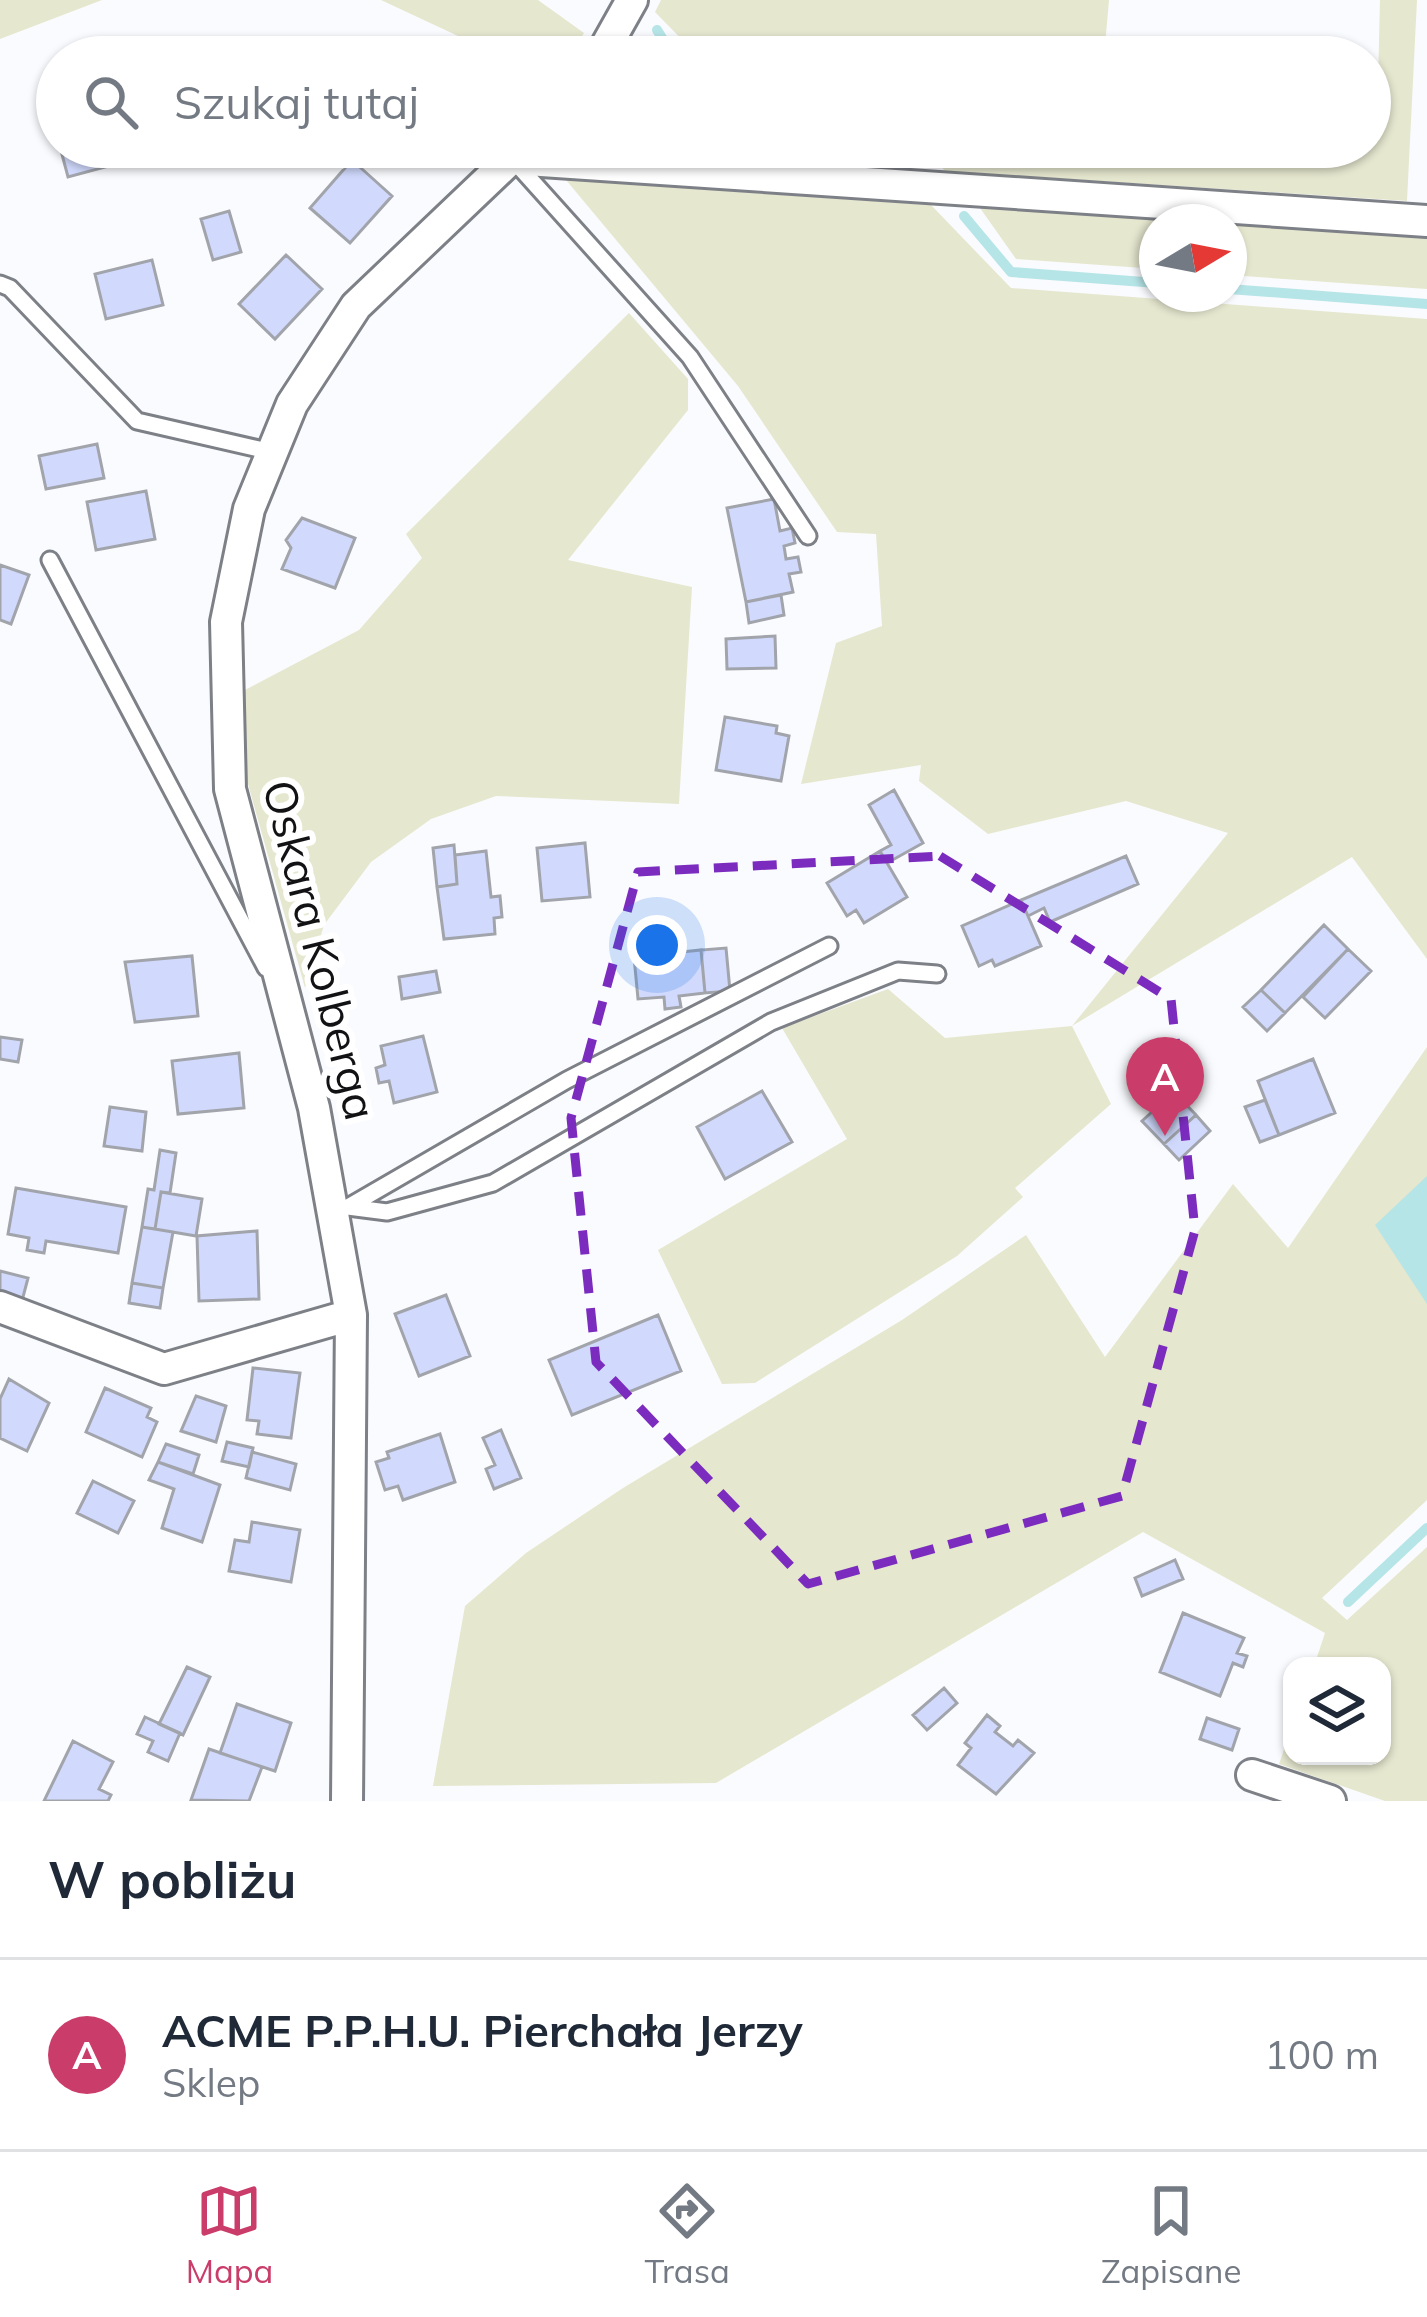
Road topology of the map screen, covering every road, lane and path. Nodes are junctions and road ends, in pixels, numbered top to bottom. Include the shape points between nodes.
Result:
1 (632, 0) edge
2 (612, 36) edge
3 (501, 168) edge
4 (530, 168) edge
5 (721, 168) edge
6 (1427, 220) edge
7 (0, 284) edge
8 (272, 452) junction
9 (808, 536) dead end
10 (50, 560) dead end
11 (830, 946) dead end
12 (937, 974) dead end
13 (290, 1013) junction
14 (340, 1209) junction
15 (0, 1307) edge
16 (351, 1315) junction
17 (1252, 1775) dead end
18 (347, 1801) edge
19 (1330, 1801) edge

1 - 2 street
3 - 8 street, Oskara Kolberga via 356,306 292,404
4 - 9 lane via 690,357
5 - 6 street
7 - 8 lane via 136,421
8 - 13 street, Oskara Kolberga via 249,509 226,622 230,789
10 - 13 lane
11 - 14 lane via 567,1080
12 - 14 lane via 898,971 771,1022 493,1183 387,1212
13 - 14 street, Oskara Kolberga
14 - 16 street, Oskara Kolberga
15 - 16 street via 164,1369
16 - 18 street, Oskara Kolberga
17 - 19 street

